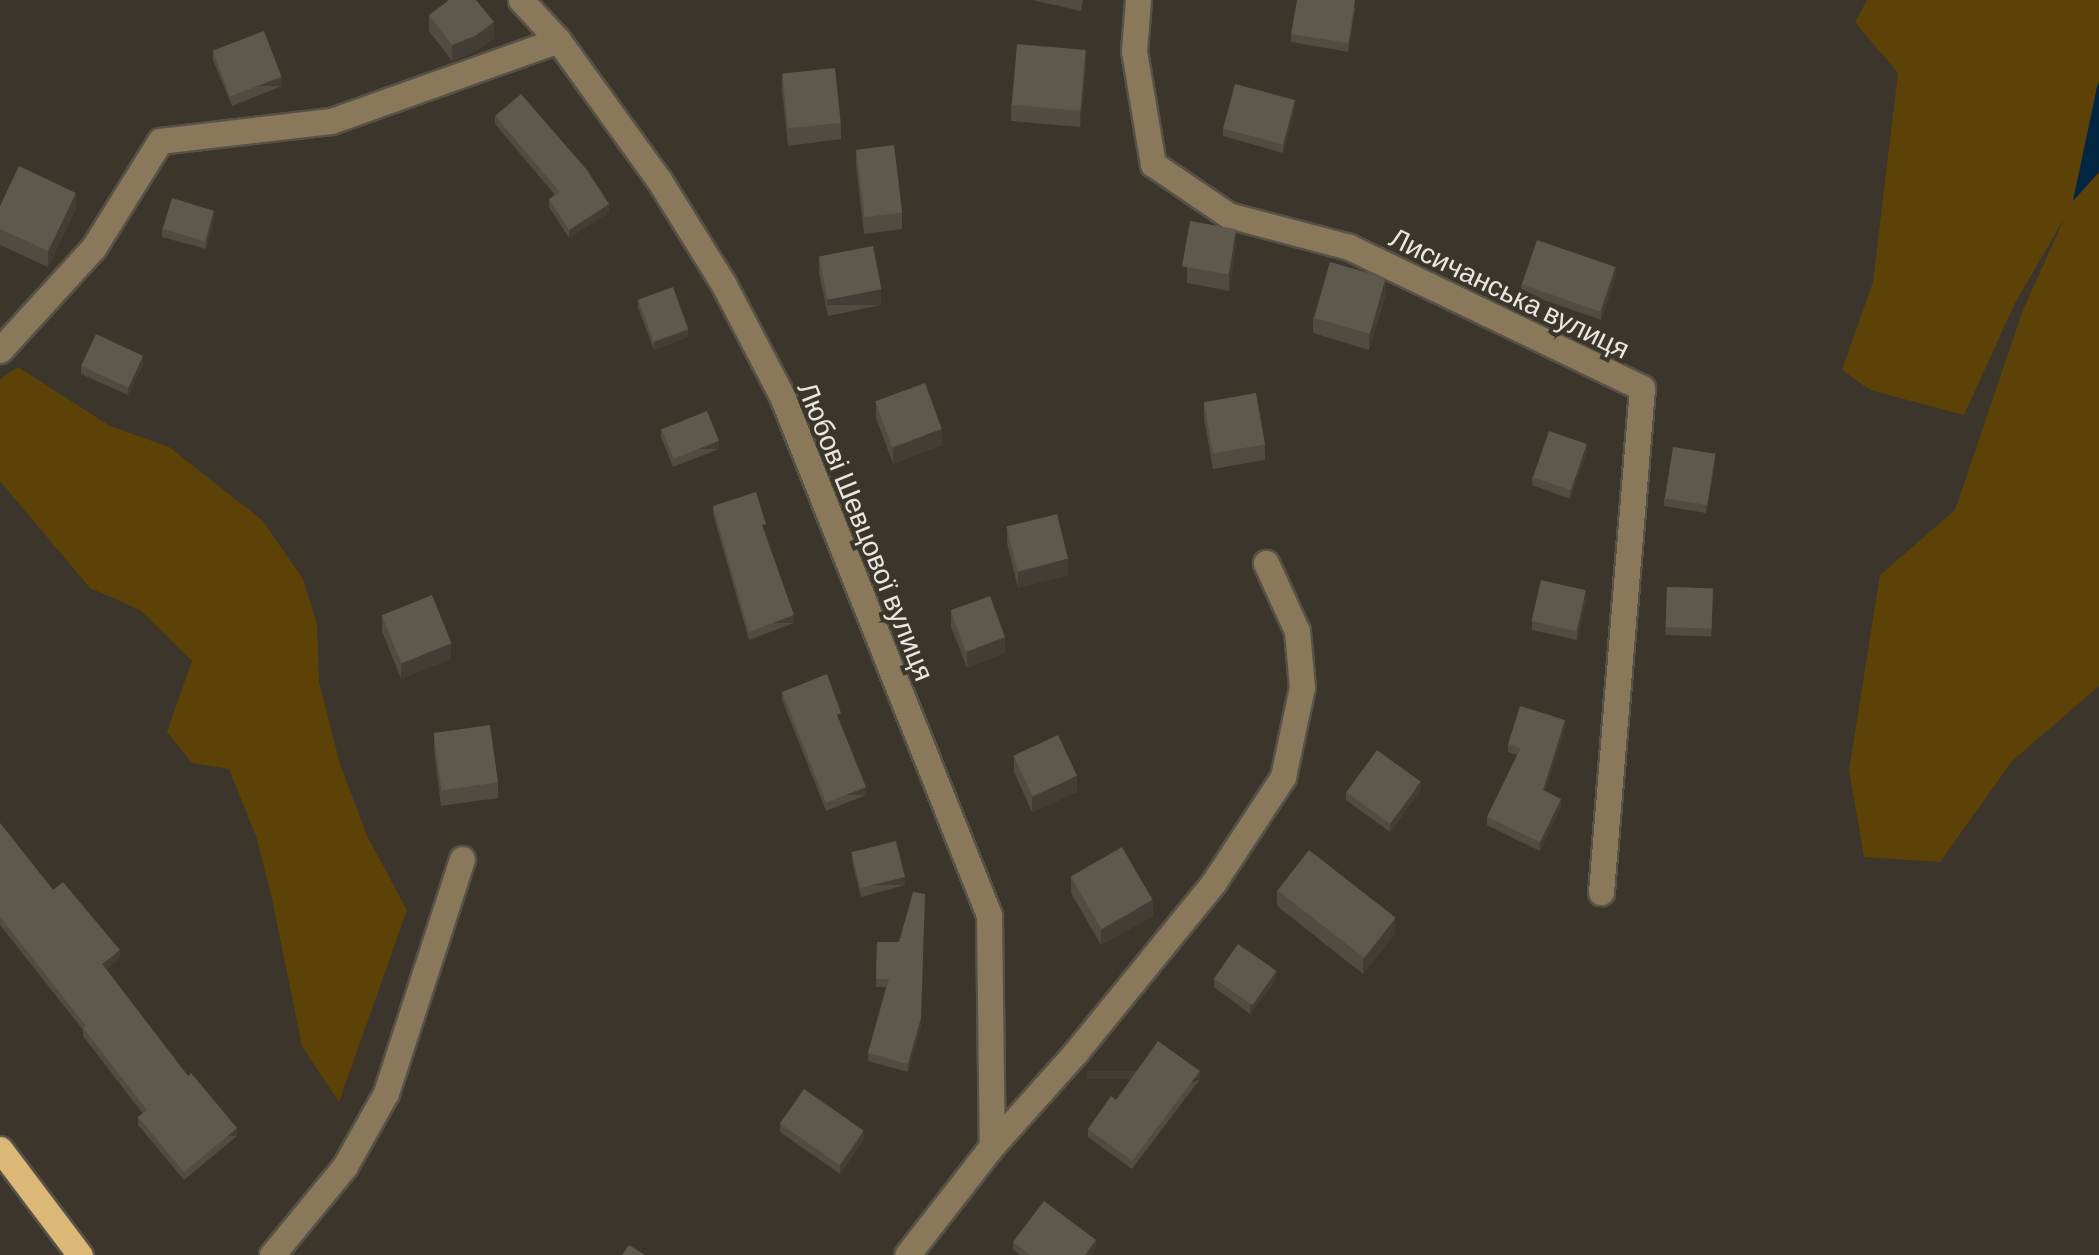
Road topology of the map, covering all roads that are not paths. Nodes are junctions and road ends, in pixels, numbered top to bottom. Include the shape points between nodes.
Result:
1 (521, 0) edge
2 (1138, 0) edge
3 (558, 40) junction
4 (0, 350) edge
5 (1266, 563) dead end
6 (462, 859) dead end
7 (1601, 892) dead end
8 (992, 1146) junction
9 (0, 1149) edge
10 (80, 1255) edge
11 (272, 1255) edge
12 (908, 1255) edge

1 - 3 street, Любові Шевцової вулиця
2 - 7 street, Лисичанська вулиця via 1134,52 1153,164 1228,216 1349,247 1642,388
3 - 4 street via 332,120 160,141 94,247
3 - 8 street, Любові Шевцової вулиця via 659,180 782,396 982,897 989,916
5 - 8 street via 1297,631 1302,687 1283,777 1214,882
6 - 11 street via 386,1093 345,1166
8 - 12 street
9 - 10 main road

